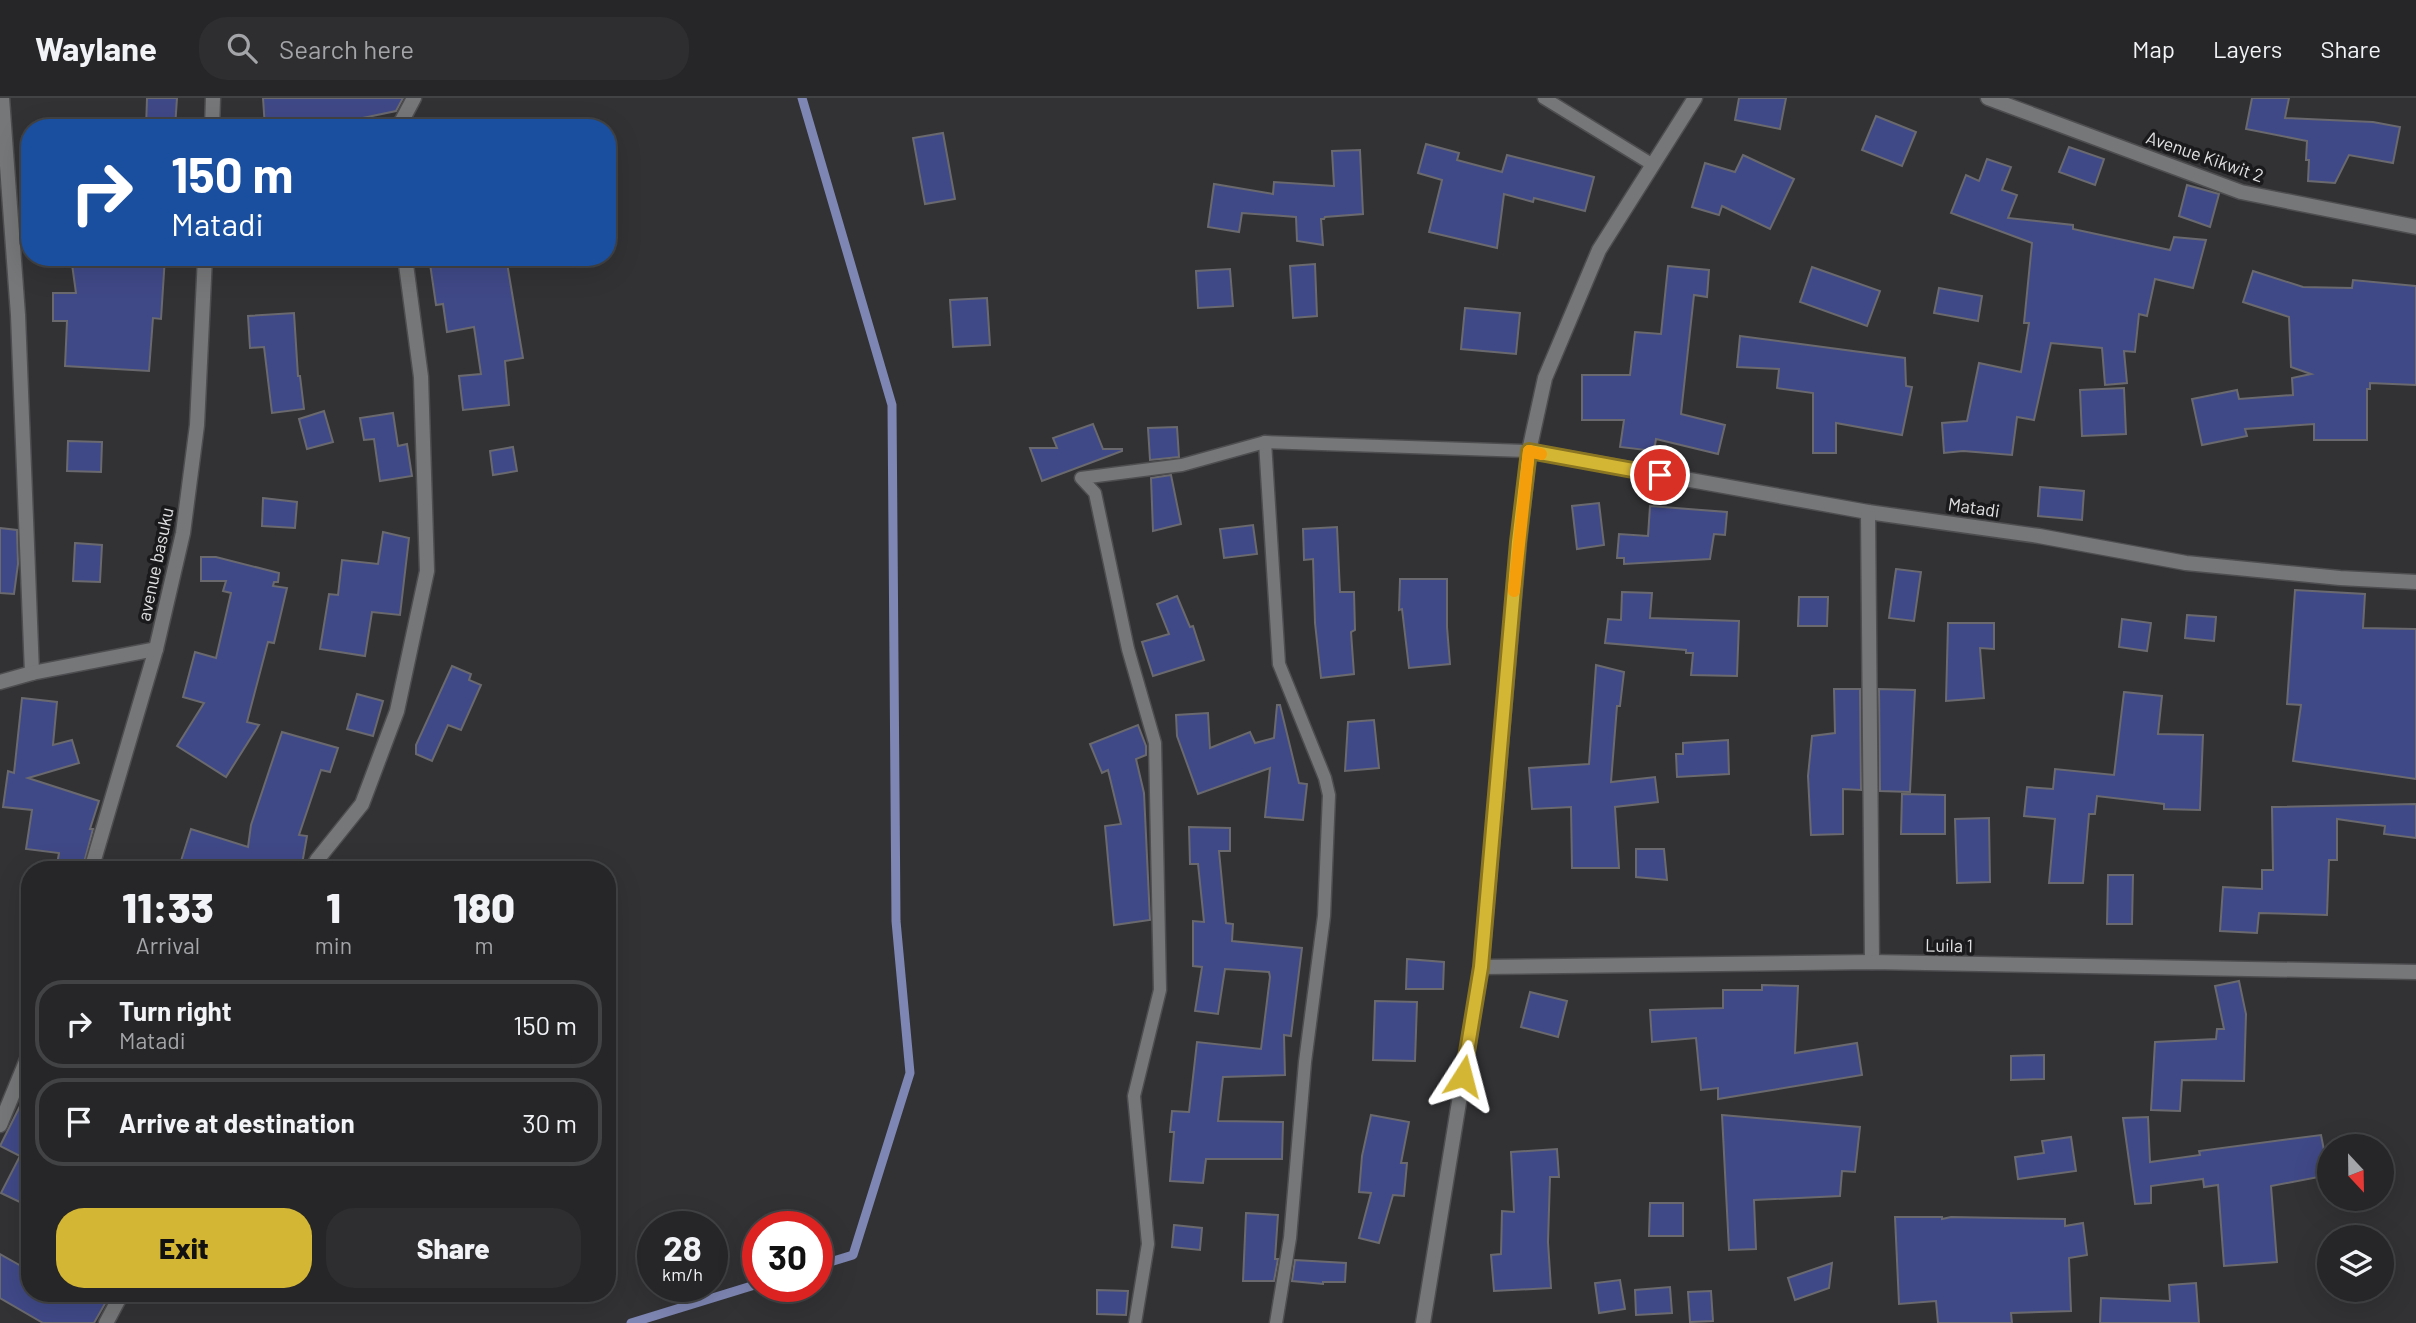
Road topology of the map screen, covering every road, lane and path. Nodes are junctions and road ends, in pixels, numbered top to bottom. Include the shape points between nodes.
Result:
1 (2, 98) edge
2 (213, 98) edge
3 (414, 98) edge
4 (1544, 98) edge
5 (1695, 98) edge
6 (1988, 98) edge
7 (212, 119) edge
8 (403, 119) edge
9 (1653, 165) junction
10 (2416, 227) edge
11 (205, 266) edge
12 (406, 266) edge
13 (1265, 442) junction
14 (1529, 451) junction
15 (1868, 512) junction
16 (2416, 582) edge
17 (156, 649) junction
18 (33, 673) junction
19 (0, 682) edge
20 (94, 861) edge
21 (316, 861) edge
22 (1872, 962) junction
23 (1481, 967) junction
24 (2416, 972) edge
25 (21, 1074) edge
26 (0, 1125) edge
27 (117, 1302) edge
28 (106, 1323) edge
29 (1135, 1323) edge
30 (1276, 1323) edge
31 (1423, 1323) edge

1 - 18 street via 18,315
2 - 7 street
3 - 8 street
4 - 9 lane
5 - 9 street
6 - 10 street, Avenue Kikwit 2 via 2241,192
9 - 14 street via 1599,250 1545,378
11 - 17 street, avenue basuku via 197,425 183,533
12 - 21 street via 421,377 427,571 397,710 362,804
13 - 14 lane
13 - 29 lane via 1182,465 1081,478 1095,493 1128,649 1155,743 1160,990 1134,1096 1148,1244
13 - 30 lane via 1279,664 1329,795 1324,916 1305,1062 1290,1238
14 - 15 street, Matadi
14 - 23 street
15 - 16 street, Matadi via 2186,563
15 - 22 street
17 - 18 street
17 - 20 street, avenue basuku
18 - 19 street
22 - 23 street, Luila 1
22 - 24 street, Luila 1
23 - 31 street
25 - 26 street
27 - 28 street

